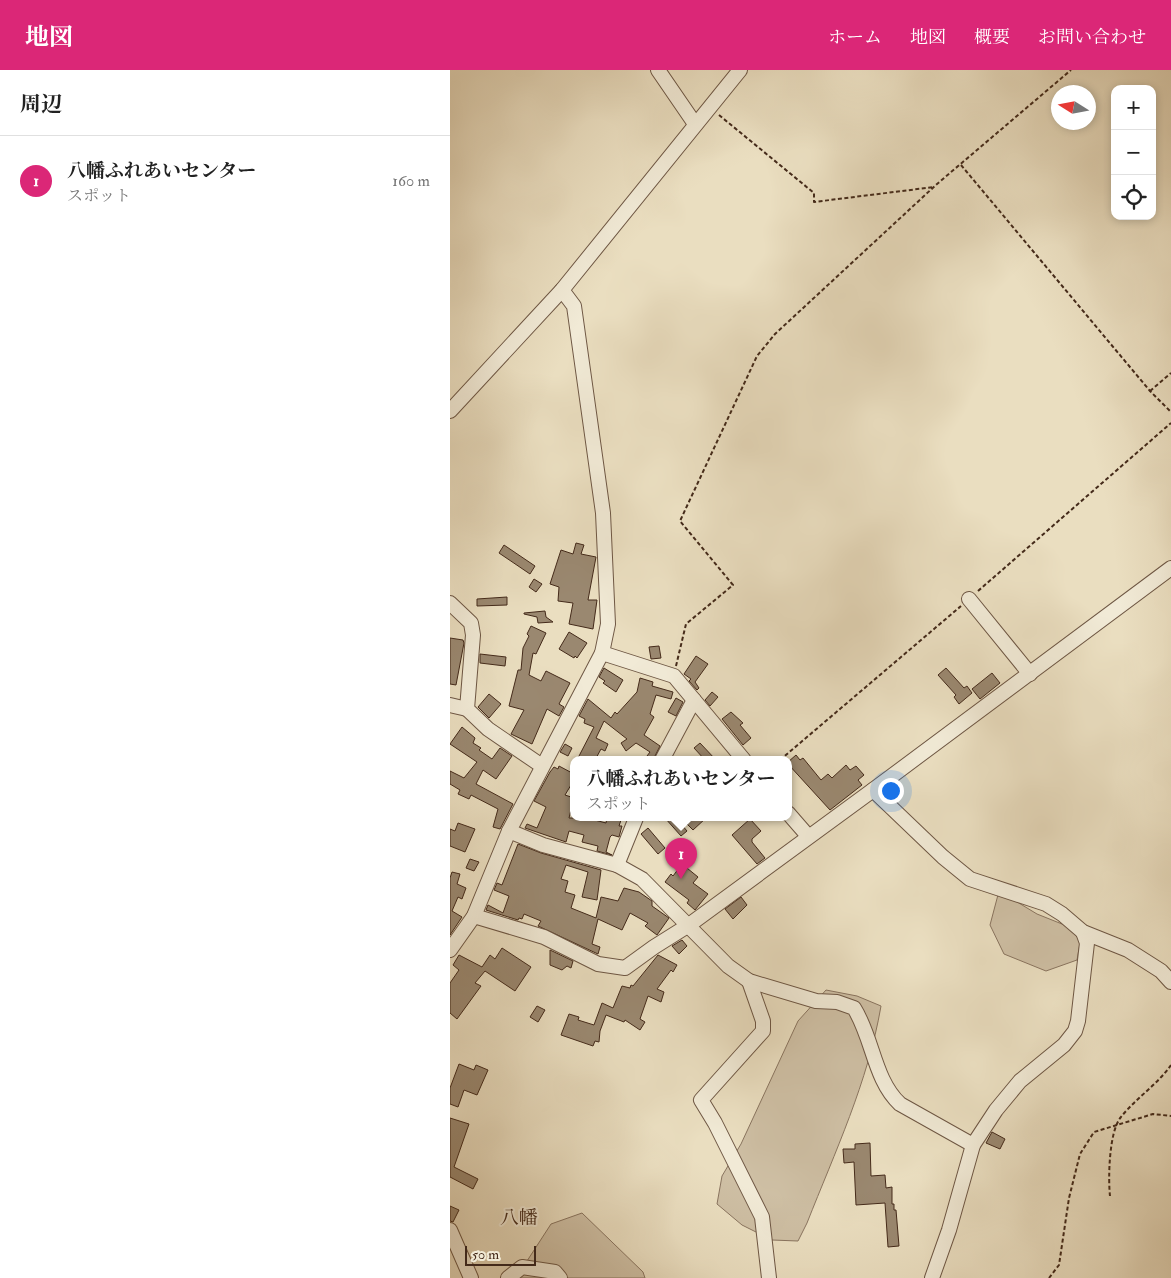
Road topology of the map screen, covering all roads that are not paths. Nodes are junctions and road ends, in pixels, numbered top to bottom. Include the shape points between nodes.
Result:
1 (658, 70) edge
2 (740, 70) edge
3 (695, 124) junction
4 (562, 290) junction
5 (450, 411) edge
6 (1171, 568) edge
7 (968, 600) road end
8 (450, 603) edge
9 (602, 653) junction
10 (1030, 674) junction
11 (694, 700) junction
12 (450, 705) edge
13 (468, 709) junction
14 (664, 756) edge
15 (741, 756) edge
16 (542, 766) junction
17 (873, 790) junction
18 (792, 818) edge
19 (635, 821) edge
20 (509, 831) junction
21 (808, 836) junction
22 (617, 866) junction
23 (474, 916) junction
24 (689, 925) junction
25 (1082, 932) junction
26 (450, 950) edge
27 (749, 981) junction
28 (1171, 982) edge
29 (973, 1145) junction
30 (450, 1230) edge
31 (471, 1278) edge
32 (508, 1278) edge
33 (560, 1278) edge
34 (769, 1278) edge
35 (932, 1278) edge

1 - 3 street
2 - 3 street
3 - 4 street
4 - 5 street
4 - 9 street via 574,306 604,513 608,624
6 - 10 street
7 - 10 street
8 - 13 street via 471,623
9 - 11 street via 674,676
9 - 16 street
10 - 17 street
11 - 14 street
11 - 15 street
12 - 13 street
13 - 16 street via 488,729
16 - 20 street
17 - 21 street
17 - 25 street via 970,879 1046,904
18 - 21 street
19 - 22 street
20 - 22 street via 543,845
20 - 23 street
21 - 24 street
22 - 24 street via 642,879
23 - 24 street via 544,937 598,964 625,968
23 - 26 street
24 - 27 street via 728,966
25 - 28 street via 1128,950 1161,971
25 - 29 street via 1087,943 1075,1031 1064,1045 1020,1081
27 - 29 street via 816,1001 847,1004 854,1008 869,1036 891,1096
27 - 34 street via 764,1031 701,1100 762,1217
29 - 35 street
30 - 31 street
32 - 33 street via 522,1267 555,1272

